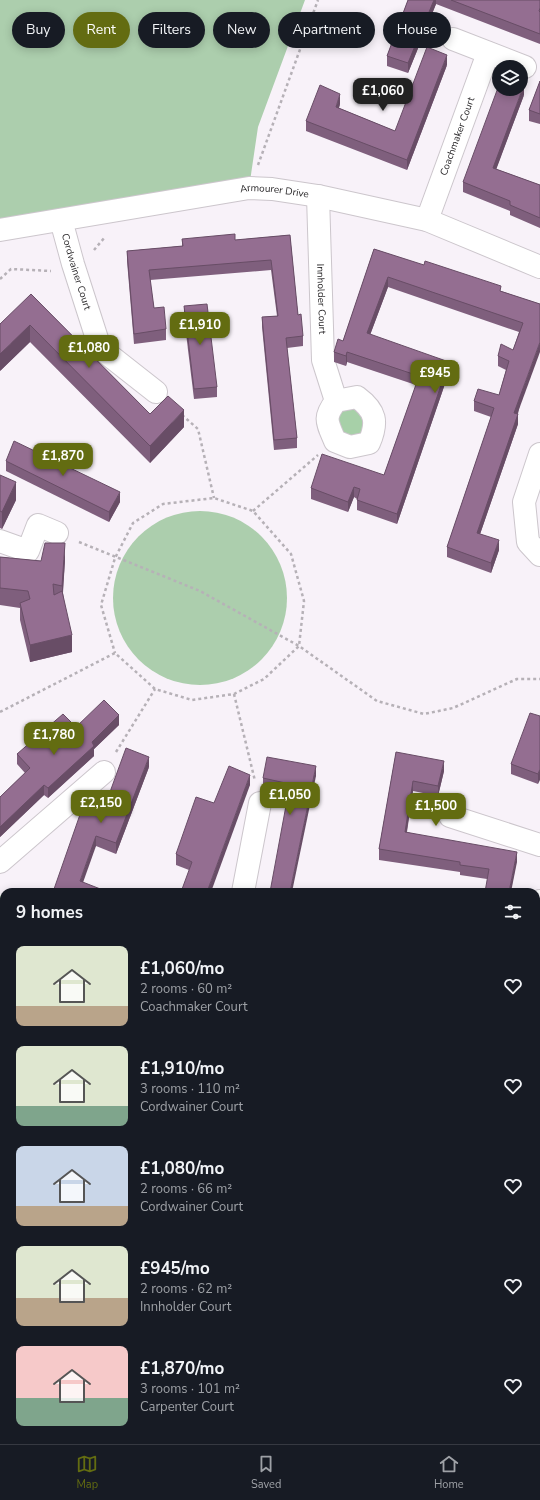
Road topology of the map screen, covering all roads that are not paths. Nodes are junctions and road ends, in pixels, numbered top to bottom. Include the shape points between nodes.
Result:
1 (453, 39) dead end
2 (488, 53) junction
3 (506, 60) edge
4 (318, 196) junction
5 (61, 220) junction
6 (427, 220) junction
7 (0, 230) edge
8 (540, 267) edge
9 (156, 392) road end
10 (336, 401) junction
11 (540, 454) edge
12 (58, 533) road end
13 (0, 541) edge
14 (540, 555) edge
15 (104, 772) road end
16 (260, 803) road end
17 (450, 816) dead end
18 (540, 845) edge
19 (0, 862) edge
20 (244, 888) edge

1 - 2 street
2 - 3 street
2 - 6 street, Coachmaker Court
4 - 5 street, Armourer Drive via 249,188
4 - 6 street, Armourer Drive
4 - 10 street, Innholder Court via 323,360
5 - 7 street, Armourer Drive
5 - 9 street, Cordwainer Court via 100,348
6 - 8 street, Armourer Drive
10 - 10 street via 357,397 367,404 374,416 374,431 369,443 350,446 335,441 328,426 328,412
11 - 14 street via 524,502 528,542
12 - 13 street via 38,526 28,551
15 - 19 street
16 - 20 street
17 - 18 street

